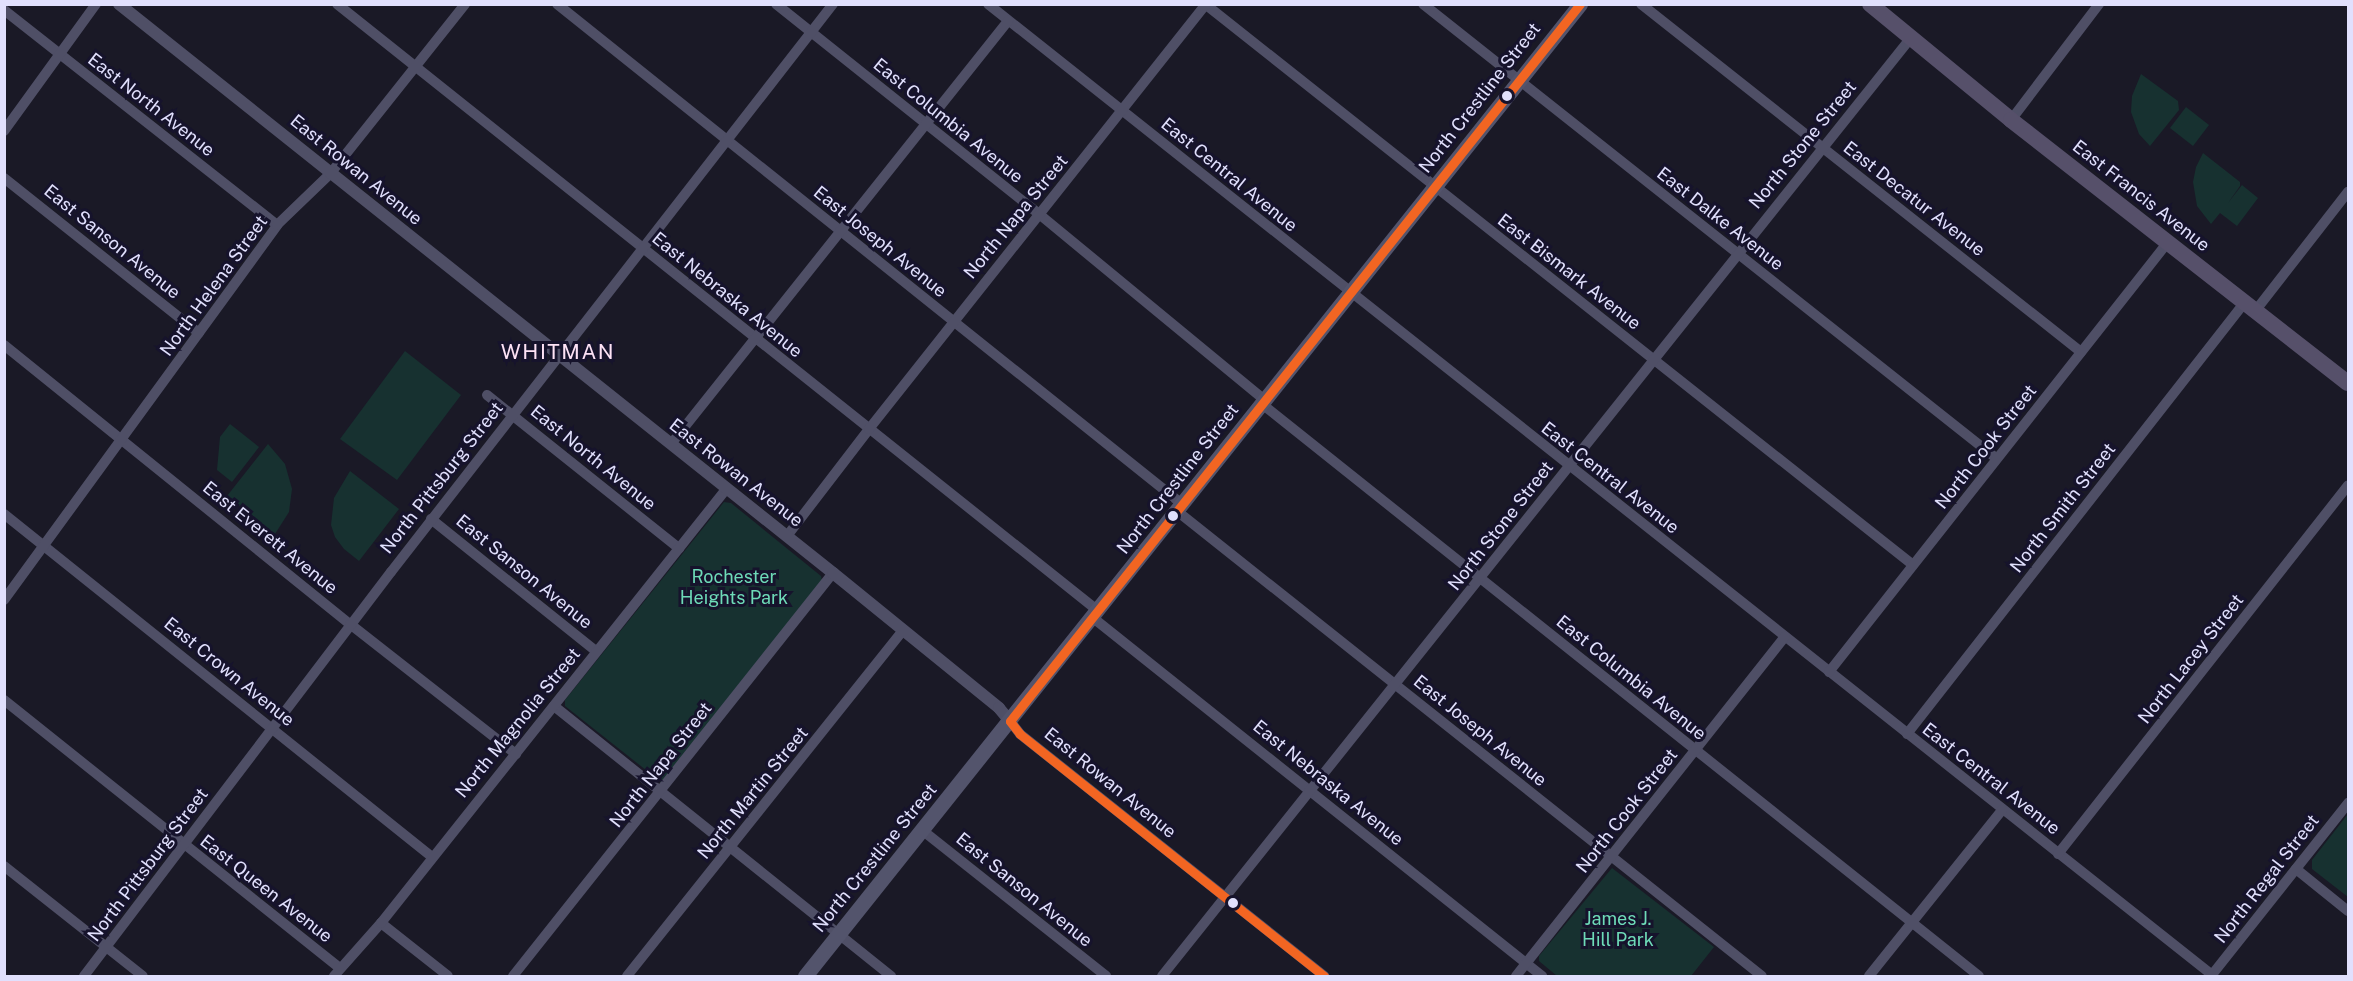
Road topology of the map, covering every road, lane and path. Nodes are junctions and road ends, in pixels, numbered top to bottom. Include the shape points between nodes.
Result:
1 (96, 4) edge
2 (119, 4) edge
3 (337, 4) edge
4 (465, 4) edge
5 (557, 4) edge
6 (776, 4) edge
7 (833, 4) edge
8 (988, 4) edge
9 (1423, 4) edge
10 (1580, 4) edge
11 (1641, 4) edge
12 (1860, 4) edge
13 (1870, 4) edge
14 (2099, 4) edge
15 (1206, 5) edge
16 (4, 10) edge
17 (1008, 21) junction
18 (811, 33) junction
19 (1910, 39) junction
20 (60, 54) junction
21 (416, 68) junction
22 (1519, 81) junction
23 (1122, 111) junction
24 (2011, 120) junction
25 (925, 124) junction
26 (4, 131) edge
27 (727, 140) junction
28 (1823, 147) junction
29 (330, 174) junction
30 (4, 178) edge
31 (1435, 187) junction
32 (2349, 192) edge
33 (1039, 214) junction
34 (278, 225) junction
35 (840, 231) junction
36 (2168, 242) junction
37 (642, 247) junction
38 (1738, 254) junction
39 (1350, 293) junction
40 (2250, 306) junction
41 (953, 322) junction
42 (199, 333) junction
43 (755, 338) junction
44 (4, 345) edge
45 (2081, 352) junction
46 (558, 355) junction
47 (1653, 360) junction
48 (2349, 383) edge
49 (487, 394) dead end
50 (1263, 402) junction
51 (512, 414) junction
52 (869, 429) junction
53 (123, 440) junction
54 (671, 444) junction
55 (1997, 459) junction
56 (1569, 466) junction
57 (2349, 485) edge
58 (727, 488) junction
59 (1179, 508) junction
60 (4, 514) edge
61 (431, 519) junction
62 (787, 536) junction
63 (44, 546) junction
64 (679, 548) junction
65 (1913, 565) junction
66 (833, 573) junction
67 (1480, 579) junction
68 (4, 600) edge
69 (1095, 614) junction
70 (350, 624) junction
71 (903, 630) junction
72 (1785, 637) junction
73 (596, 651) junction
74 (1829, 672) junction
75 (1395, 684) junction
76 (4, 700) edge
77 (554, 706) junction
78 (1010, 721) junction
79 (272, 728) junction
80 (1907, 734) junction
81 (1696, 751) junction
82 (516, 754) junction
83 (1310, 790) junction
84 (661, 791) junction
85 (2349, 803) edge
86 (2002, 810) junction
87 (922, 830) junction
88 (184, 845) junction
89 (730, 848) junction
90 (2058, 854) junction
91 (432, 857) junction
92 (1611, 858) junction
93 (4, 866) edge
94 (2296, 869) junction
95 (1225, 898) junction
96 (2349, 910) edge
97 (381, 922) junction
98 (1912, 923) junction
99 (838, 934) junction
100 (106, 947) junction
101 (1526, 964) junction
102 (337, 972) edge
103 (84, 976) edge
104 (143, 976) edge
105 (448, 976) edge
106 (513, 976) edge
107 (627, 976) edge
108 (805, 976) edge
109 (891, 976) edge
110 (1106, 976) edge
111 (1162, 976) edge
112 (1324, 976) edge
113 (1516, 976) edge
114 (1542, 976) edge
115 (1762, 976) edge
116 (1869, 976) edge
117 (1979, 976) edge
118 (2212, 976) edge

1 - 20 street
2 - 29 street, East Rowan Avenue
3 - 21 street, East Nebraska Avenue
4 - 21 street, North Helena Street
5 - 27 street, East Joseph Avenue
6 - 18 street, East Columbia Avenue
7 - 18 street, North Pittsburg Street
8 - 17 street, East Central Avenue
9 - 22 street, East Dalke Avenue
10 - 22 main road, North Crestline Street
11 - 28 street, East Decatur Avenue
12 - 19 main road, East Francis Avenue
13 - 19 main road, East Francis Avenue
14 - 24 street
15 - 23 street, North Napa Street
15 - 31 street, East Bismark Avenue
16 - 20 street, East North Avenue
17 - 23 street, East Central Avenue
17 - 25 street
18 - 25 street, East Columbia Avenue
18 - 27 street, North Pittsburg Street
19 - 24 main road, East Francis Avenue
19 - 28 street, North Stone Street
20 - 26 street
20 - 34 street, East North Avenue
21 - 29 street, North Helena Street
21 - 37 street, East Nebraska Avenue
22 - 31 main road, North Crestline Street
22 - 38 street, East Dalke Avenue
23 - 33 street, North Napa Street
23 - 39 street, East Central Avenue
24 - 36 main road, East Francis Avenue
25 - 33 street, East Columbia Avenue
25 - 35 street
27 - 35 street, East Joseph Avenue
27 - 37 street, North Pittsburg Street
28 - 38 street, North Stone Street
28 - 45 street, East Decatur Avenue
29 - 34 street, North Helena Street
29 - 46 street, East Rowan Avenue
30 - 42 street, East Sanson Avenue
31 - 39 main road, North Crestline Street
31 - 47 street, East Bismark Avenue
32 - 40 street, North Smith Street
33 - 41 street, North Napa Street
33 - 50 street, East Columbia Avenue
34 - 42 street, North Helena Street
35 - 41 street, East Joseph Avenue
35 - 43 street
36 - 40 main road, East Francis Avenue
36 - 45 street, North Cook Street
37 - 43 street, East Nebraska Avenue
37 - 46 street, North Pittsburg Street
38 - 47 street, North Stone Street
38 - 55 street, East Dalke Avenue
39 - 50 main road, North Crestline Street
39 - 56 street, East Central Avenue
40 - 48 main road, East Francis Avenue
40 - 80 street, North Smith Street
41 - 52 street, North Napa Street
41 - 59 street, East Joseph Avenue
42 - 53 street, North Helena Street
43 - 52 street, East Nebraska Avenue
43 - 54 street
44 - 53 street, East Everett Avenue
45 - 55 street, North Cook Street
46 - 51 street, North Pittsburg Street
46 - 54 street, East Rowan Avenue
47 - 56 street, North Stone Street
47 - 65 street, East Bismark Avenue
49 - 51 street, East North Avenue
50 - 59 main road, North Crestline Street
50 - 67 street, East Columbia Avenue
51 - 61 street, North Pittsburg Street
51 - 64 street, East North Avenue
52 - 62 street, North Napa Street
52 - 69 street, East Nebraska Avenue
53 - 63 street, North Helena Street
53 - 70 street, East Everett Avenue
54 - 58 street, East Rowan Avenue
55 - 65 street, North Cook Street
56 - 67 street, North Stone Street
56 - 72 street, East Central Avenue
57 - 90 street, North Lacey Street
58 - 62 street, East Rowan Avenue
58 - 64 street, North Magnolia Street
59 - 69 main road, North Crestline Street
59 - 75 street, East Joseph Avenue
60 - 63 street, East Crown Avenue
61 - 70 street, North Pittsburg Street
61 - 73 street, East Sanson Avenue
62 - 66 street, East Rowan Avenue
63 - 68 street, North Helena Street
63 - 79 street, East Crown Avenue
64 - 73 street, North Magnolia Street
65 - 74 street, North Cook Street
66 - 71 street, East Rowan Avenue
66 - 84 street, North Napa Street
67 - 75 street, North Stone Street
67 - 81 street, East Columbia Avenue
69 - 78 main road, North Crestline Street
69 - 83 street, East Nebraska Avenue
70 - 79 street, North Pittsburg Street
70 - 82 street, East Everett Avenue
71 - 78 street, East Rowan Avenue
71 - 89 street, North Martin Street
72 - 74 street, East Central Avenue
72 - 81 street, North Cook Street
73 - 77 street, North Magnolia Street
74 - 80 street, East Central Avenue
75 - 83 street, North Stone Street
75 - 92 street, East Joseph Avenue
76 - 88 street, East Queen Avenue
77 - 82 street, North Magnolia Street
77 - 84 street
78 - 87 main road, North Crestline Street
78 - 95 street, East Rowan Avenue via 1020,734
79 - 88 street, North Pittsburg Street
79 - 91 street, East Crown Avenue
80 - 86 street, East Central Avenue
81 - 92 street, North Cook Street
81 - 98 street, East Columbia Avenue
82 - 91 street, North Magnolia Street
83 - 95 street, North Stone Street
83 - 101 street, East Nebraska Avenue
84 - 89 street
84 - 106 street, North Napa Street
85 - 94 street, North Regal Street
86 - 90 street, East Central Avenue
86 - 98 street
87 - 99 main road, North Crestline Street
87 - 110 street, East Sanson Avenue
88 - 100 street, North Pittsburg Street
88 - 102 street, East Queen Avenue
89 - 99 street
89 - 107 street, North Martin Street
90 - 118 street, East Central Avenue
91 - 97 street, North Magnolia Street
92 - 101 street, North Cook Street
92 - 115 street, East Joseph Avenue
93 - 100 street
94 - 96 street
94 - 118 street, North Regal Street
95 - 111 street, North Stone Street
95 - 112 street, East Rowan Avenue
97 - 102 street, North Magnolia Street
97 - 105 street
98 - 116 street
98 - 117 street, East Columbia Avenue
99 - 108 main road, North Crestline Street
99 - 109 street
100 - 103 street, North Pittsburg Street
100 - 104 street
101 - 113 street, North Cook Street
101 - 114 street, East Nebraska Avenue

